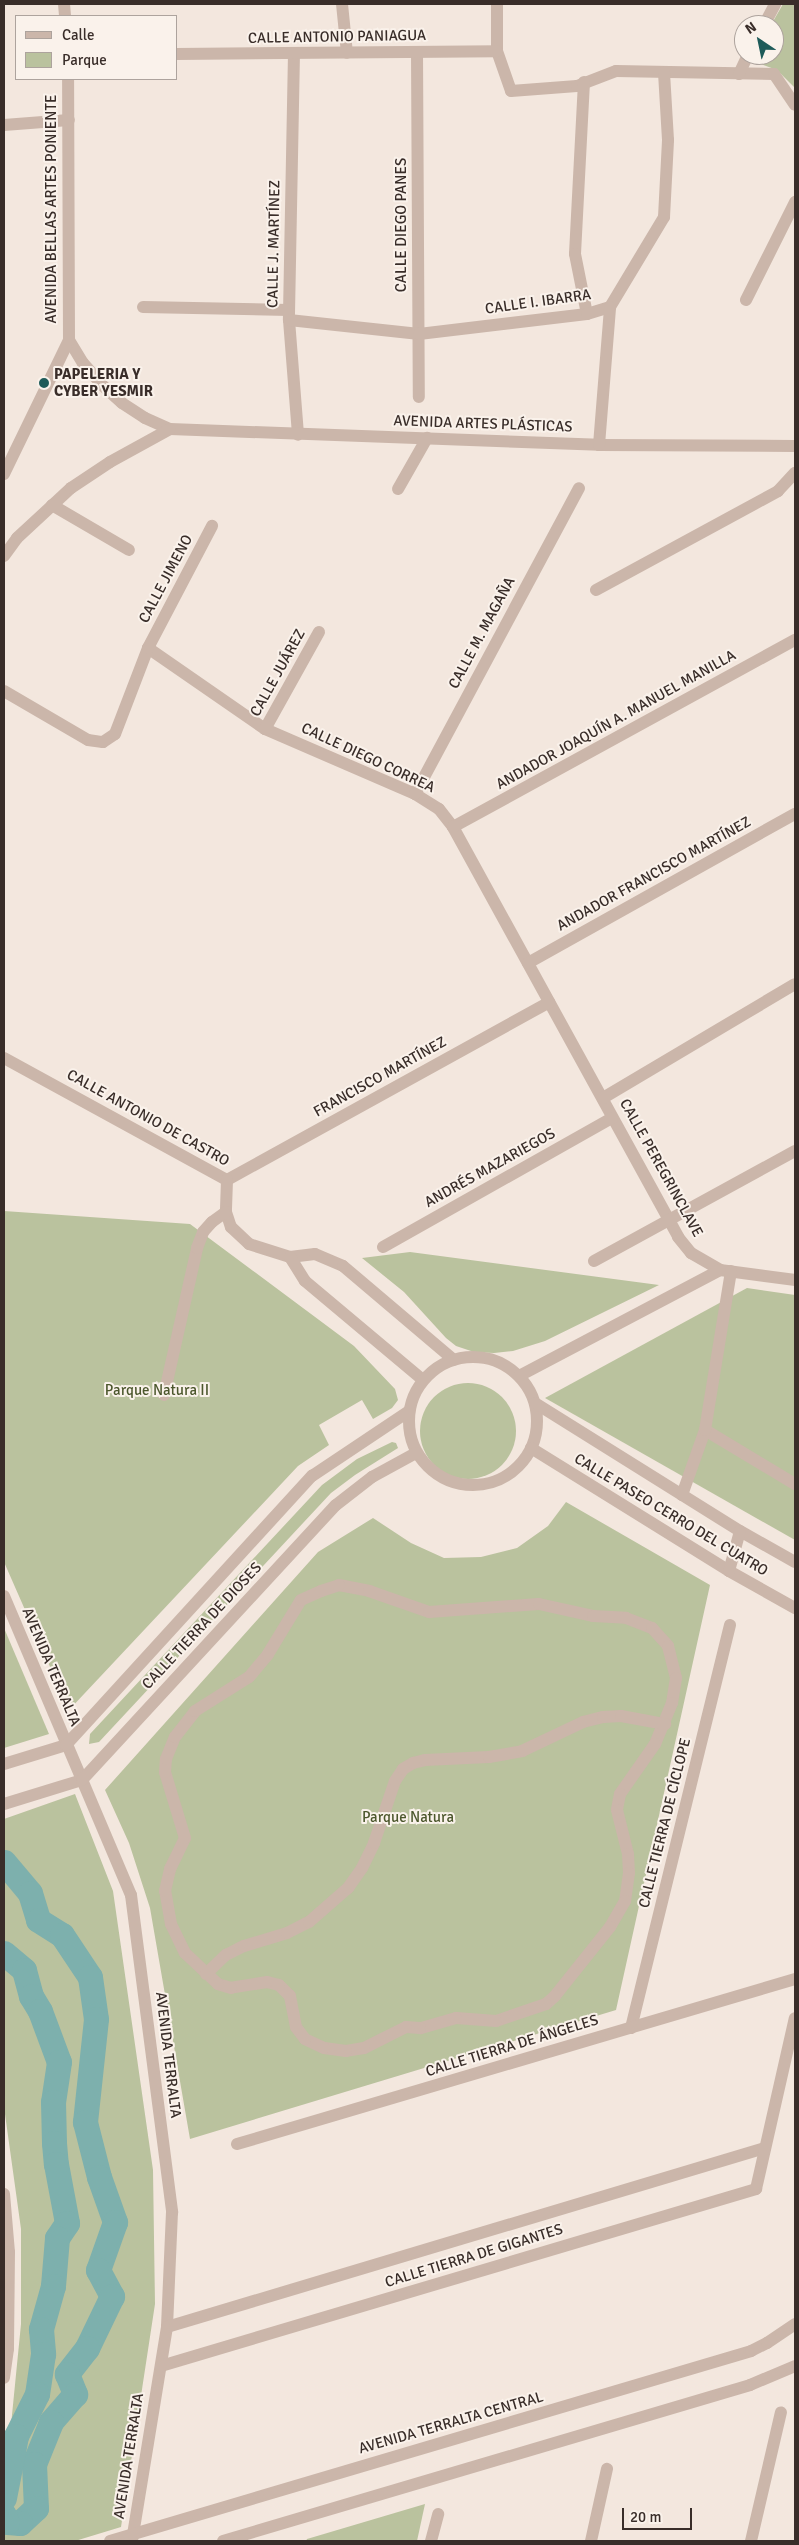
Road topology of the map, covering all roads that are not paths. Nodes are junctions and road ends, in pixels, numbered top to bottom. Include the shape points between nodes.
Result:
1 (342, 4) edge
2 (497, 4) edge
3 (497, 51) junction
4 (417, 52) junction
5 (294, 53) junction
6 (347, 53) junction
7 (178, 54) edge
8 (743, 65) edge
9 (664, 72) junction
10 (739, 74) junction
11 (68, 80) edge
12 (580, 84) junction
13 (795, 105) edge
14 (69, 120) junction
15 (4, 125) edge
16 (795, 202) edge
17 (746, 300) dead end
18 (143, 307) dead end
19 (610, 307) junction
20 (587, 314) junction
21 (289, 315) junction
22 (419, 334) junction
23 (69, 340) junction
24 (419, 397) dead end
25 (170, 429) junction
26 (298, 435) junction
27 (426, 438) junction
28 (599, 445) junction
29 (795, 446) edge
30 (795, 473) edge
31 (4, 474) edge
32 (579, 488) dead end
33 (398, 489) dead end
34 (52, 504) junction
35 (212, 526) dead end
36 (129, 550) dead end
37 (4, 556) edge
38 (596, 590) dead end
39 (319, 632) dead end
40 (795, 640) edge
41 (148, 648) junction
42 (4, 691) edge
43 (265, 730) junction
44 (415, 794) junction
45 (795, 814) edge
46 (453, 827) junction
47 (528, 963) junction
48 (795, 984) edge
49 (549, 1002) junction
50 (4, 1058) edge
51 (603, 1098) junction
52 (612, 1118) junction
53 (795, 1151) edge
54 (227, 1180) junction
55 (226, 1212) junction
56 (669, 1220) junction
57 (383, 1247) dead end
58 (290, 1257) junction
59 (594, 1261) dead end
60 (725, 1270) junction
61 (795, 1280) edge
62 (454, 1360) junction
63 (519, 1376) junction
64 (424, 1380) junction
65 (164, 1395) dead end
66 (535, 1403) junction
67 (409, 1411) junction
68 (705, 1430) junction
69 (532, 1448) junction
70 (416, 1453) junction
71 (795, 1484) edge
72 (682, 1495) junction
73 (740, 1531) junction
74 (795, 1562) edge
75 (729, 1571) junction
76 (4, 1596) edge
77 (795, 1608) edge
78 (730, 1625) dead end
79 (665, 1724) junction
80 (66, 1745) junction
81 (4, 1764) edge
82 (82, 1780) junction
83 (4, 1804) edge
84 (206, 1974) junction
85 (795, 1979) edge
86 (795, 2018) edge
87 (632, 2028) junction
88 (237, 2144) dead end
89 (765, 2148) junction
90 (4, 2194) edge
91 (795, 2324) edge
92 (167, 2327) junction
93 (161, 2366) junction
94 (795, 2366) edge
95 (4, 2378) edge
96 (781, 2412) dead end
97 (607, 2469) dead end
98 (438, 2514) dead end
99 (132, 2538) edge
100 (110, 2541) edge
101 (223, 2541) edge
102 (431, 2541) edge
103 (591, 2541) edge
104 (751, 2541) edge

1 - 6 street
2 - 3 street
3 - 4 street, CALLE ANTONIO PANIAGUA
3 - 12 street via 511,91
4 - 6 street, CALLE ANTONIO PANIAGUA
4 - 22 street, CALLE DIEGO PANES
5 - 6 street, CALLE ANTONIO PANIAGUA
5 - 7 street, CALLE ANTONIO PANIAGUA
5 - 21 street, CALLE J. MARTÍNEZ
8 - 10 street
9 - 10 street
9 - 12 street via 616,71
9 - 19 street, CALLE I. IBARRA via 668,140 664,218
10 - 13 street via 774,74
11 - 14 street, AVENIDA BELLAS ARTES PONIENTE
12 - 20 street via 575,254
14 - 15 street
14 - 23 street, AVENIDA BELLAS ARTES PONIENTE
16 - 17 street
18 - 21 street, CALLE I. IBARRA
19 - 20 street, CALLE I. IBARRA
19 - 28 street
20 - 22 street, CALLE I. IBARRA
21 - 22 street, CALLE I. IBARRA
21 - 26 street, CALLE J. MARTÍNEZ
22 - 24 street, CALLE DIEGO PANES
23 - 25 street, AVENIDA ARTES PLÁSTICAS via 101,384 145,418
23 - 31 street
25 - 26 street, AVENIDA ARTES PLÁSTICAS
25 - 34 street via 110,462
26 - 27 street, AVENIDA ARTES PLÁSTICAS
27 - 28 street, AVENIDA ARTES PLÁSTICAS
27 - 33 street
28 - 29 street, AVENIDA ARTES PLÁSTICAS
30 - 38 street via 778,491
32 - 44 street, CALLE M. MAGAÑA
34 - 36 street
34 - 37 street via 17,538
35 - 41 street, CALLE JIMENO
39 - 43 street, CALLE JUÁREZ
40 - 46 street, ANDADOR JOAQUÍN A. MANUEL MANILLA
41 - 42 street, CALLE JIMENO via 114,734 103,742 88,740
41 - 43 street, CALLE DIEGO CORREA
43 - 44 street, CALLE DIEGO CORREA
44 - 46 street, CALLE DIEGO CORREA via 439,810
45 - 47 street, ANDADOR FRANCISCO MARTÍNEZ
46 - 47 street, CALLE DIEGO CORREA
47 - 49 street, CALLE DIEGO CORREA
48 - 51 street
49 - 51 street, CALLE PEREGRINCLAVE
49 - 54 street, FRANCISCO MARTÍNEZ
50 - 54 street, CALLE ANTONIO DE CASTRO
51 - 52 street, CALLE PEREGRINCLAVE
52 - 56 street, CALLE PEREGRINCLAVE
52 - 57 street, ANDRÉS MAZARIEGOS
53 - 56 street
54 - 55 street, CALLE ANTONIO DE CASTRO
55 - 58 street, CALLE ANTONIO DE CASTRO via 231,1227 248,1244
55 - 65 street via 203,1232 197,1248
56 - 59 street
56 - 60 street, CALLE PEREGRINCLAVE via 691,1253
58 - 62 street, CALLE ANTONIO DE CASTRO via 315,1254 343,1266
58 - 64 street via 305,1281
60 - 61 street, CALLE PEREGRINCLAVE
60 - 63 street
60 - 68 street
62 - 63 street via 477,1357 500,1362
62 - 64 street via 437,1368
63 - 66 street
64 - 67 street via 414,1394
66 - 69 street via 537,1426
66 - 72 street, CALLE PASEO CERRO DEL CUATRO
67 - 70 street via 409,1432
67 - 80 street, CALLE TIERRA DE DIOSES via 312,1476
68 - 71 street
68 - 72 street
69 - 70 street via 518,1468 498,1481 475,1486 451,1483 431,1471
69 - 75 street, CALLE PASEO CERRO DEL CUATRO
70 - 82 street, CALLE TIERRA DE DIOSES via 372,1477 336,1505
72 - 73 street, CALLE PASEO CERRO DEL CUATRO
73 - 74 street, CALLE PASEO CERRO DEL CUATRO
73 - 75 street
75 - 77 street, CALLE PASEO CERRO DEL CUATRO
76 - 80 street, AVENIDA TERRALTA
78 - 87 street, CALLE TIERRA DE CÍCLOPE
79 - 84 street via 621,1716 603,1717 583,1722 522,1751 413,1763 403,1769 395,1781 374,1843 348,1888 309,1922 288,1934 226,1955
79 - 84 street via 620,1794 616,1810 628,1854 625,1901 610,1928 546,2004 496,2021 456,2018 420,2028 406,2027 364,2048 346,2051 324,2048 305,2039 296,2027 290,1996 279,1985 267,1982 231,1988 218,1984
79 - 84 street via 675,1683 672,1657 661,1637 640,1622 539,1604 429,1612 369,1591 339,1585 301,1600 268,1654 249,1677 195,1711 175,1737 166,1759 165,1772 186,1838 170,1869 166,1899 171,1924 185,1953
80 - 81 street
80 - 82 street, AVENIDA TERRALTA
82 - 83 street
82 - 92 street, AVENIDA TERRALTA via 131,1895 172,2212
85 - 87 street, CALLE TIERRA DE ÁNGELES
86 - 89 street, CALLE TIERRA DE GIGANTES
87 - 88 street, CALLE TIERRA DE ÁNGELES
89 - 92 street, CALLE TIERRA DE GIGANTES
89 - 93 street, CALLE TIERRA DE GIGANTES via 756,2190
90 - 95 street via 9,2252 8,2349
91 - 99 street, AVENIDA TERRALTA CENTRAL via 751,2351
92 - 93 street, AVENIDA TERRALTA
93 - 99 street, AVENIDA TERRALTA
94 - 101 street via 750,2385
96 - 104 street
97 - 103 street
98 - 102 street
99 - 100 street, AVENIDA TERRALTA CENTRAL

